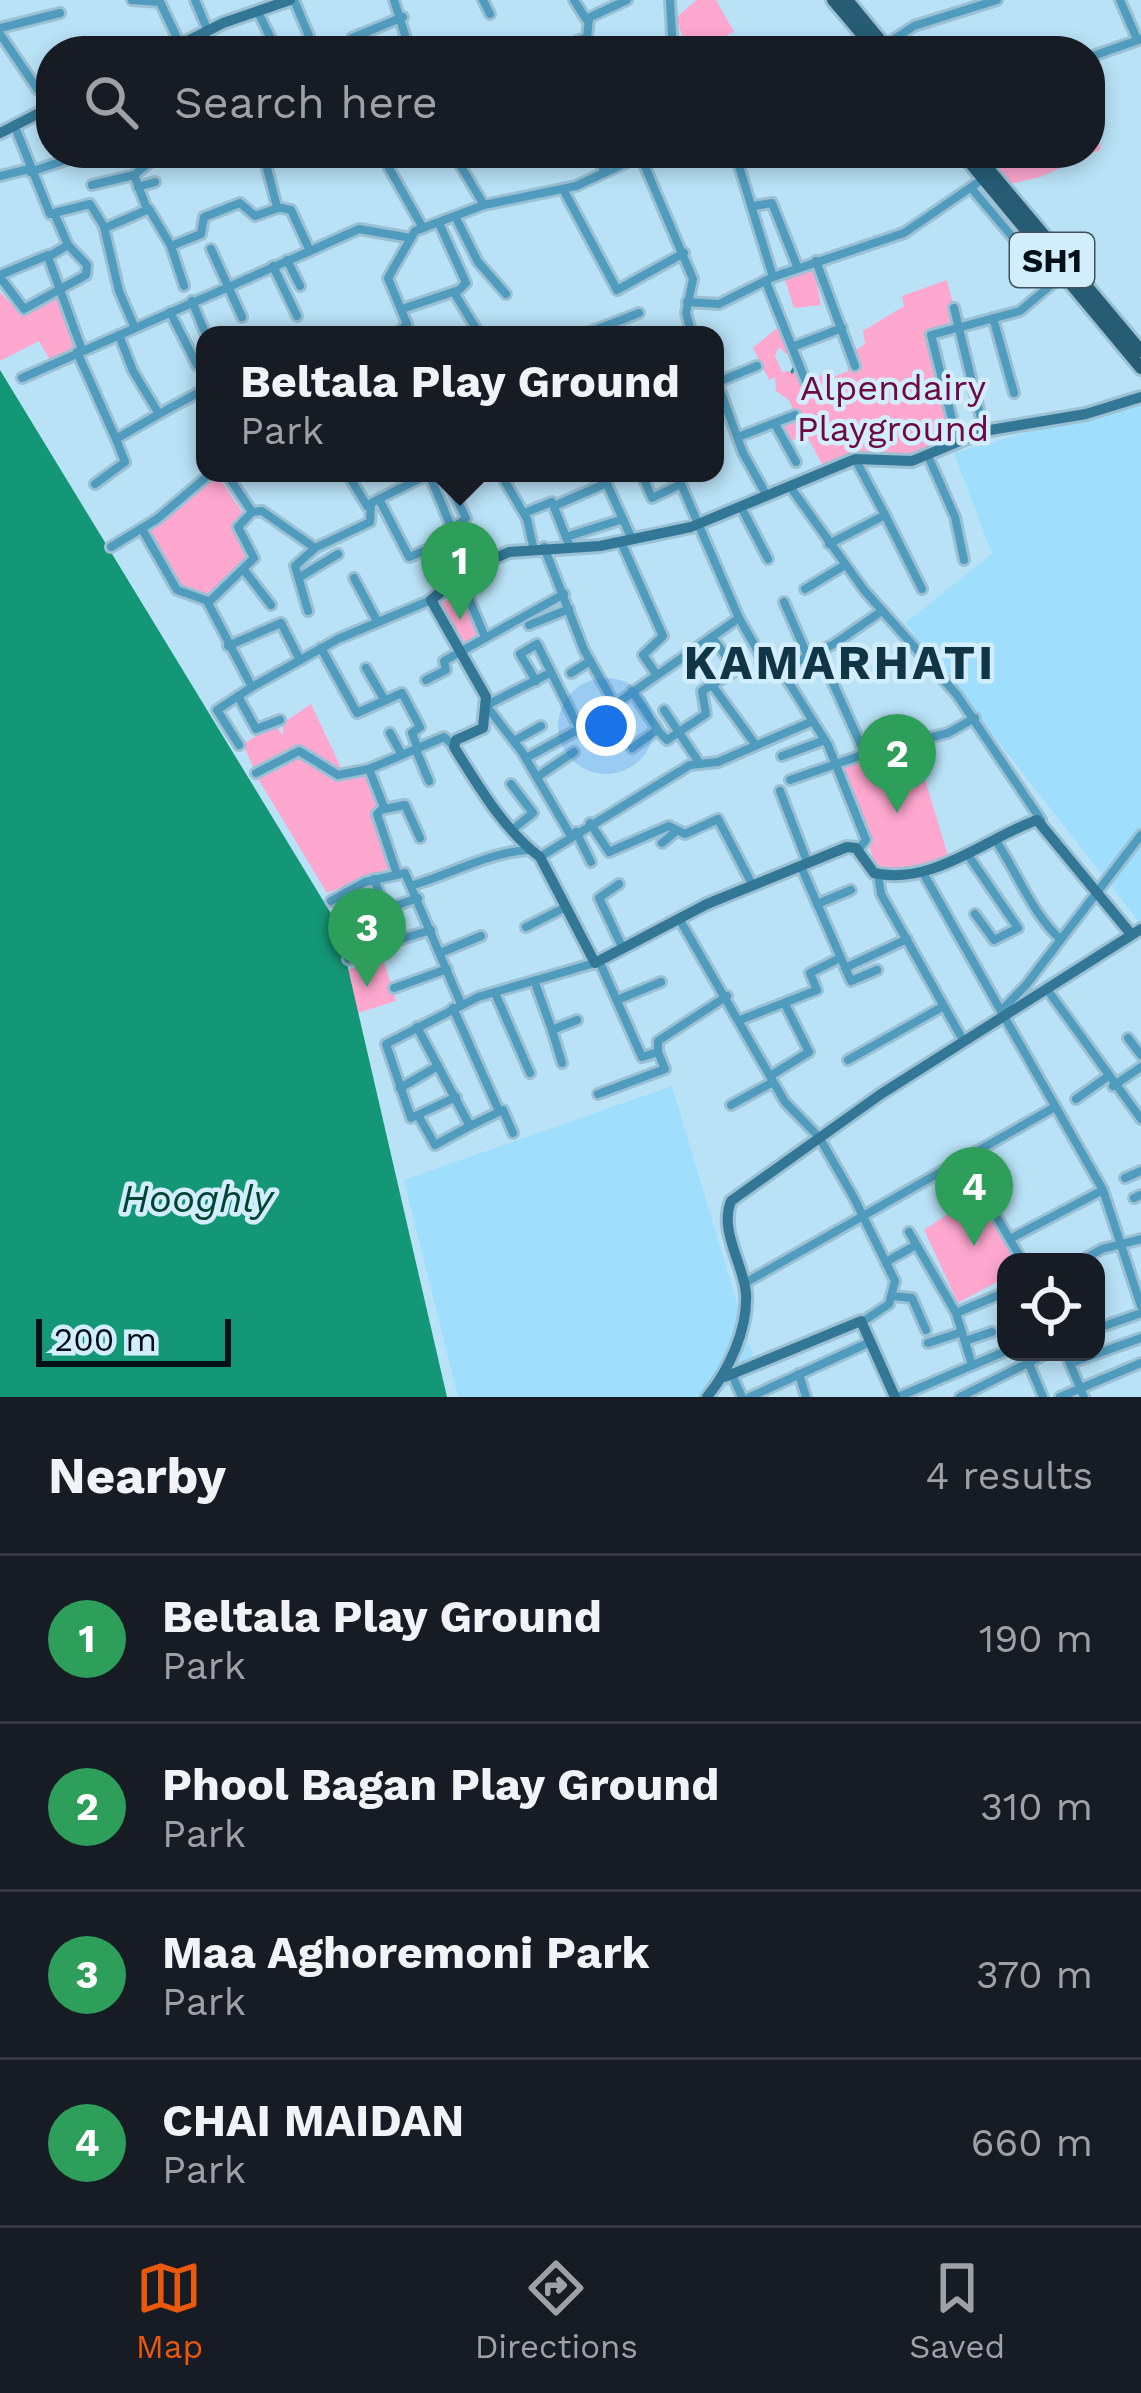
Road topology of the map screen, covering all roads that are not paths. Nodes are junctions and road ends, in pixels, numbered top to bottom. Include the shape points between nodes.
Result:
1 (131, 0) edge
2 (195, 0) edge
3 (292, 0) edge
4 (394, 0) edge
5 (483, 0) edge
6 (574, 0) edge
7 (627, 0) edge
8 (670, 0) edge
9 (833, 0) edge
10 (847, 0) edge
11 (998, 0) edge
12 (1120, 0) edge
13 (60, 13) dead end
14 (259, 14) junction
15 (490, 14) dead end
16 (404, 17) junction
17 (589, 19) junction
18 (0, 31) edge
19 (208, 31) junction
20 (170, 36) edge
21 (198, 36) edge
22 (270, 36) edge
23 (309, 36) dead end
24 (357, 36) edge
25 (407, 36) edge
26 (587, 36) edge
27 (672, 36) edge
28 (870, 36) edge
29 (873, 36) edge
30 (901, 36) edge
31 (1139, 39) edge
32 (1105, 51) edge
33 (4, 56) edge
34 (36, 88) edge
35 (36, 115) edge
36 (15, 127) junction
37 (0, 133) edge
38 (40, 168) edge
39 (139, 168) edge
40 (269, 168) edge
41 (389, 168) dead end
42 (462, 168) edge
43 (603, 168) edge
44 (608, 168) edge
45 (650, 168) edge
46 (740, 168) edge
47 (974, 168) edge
48 (986, 168) edge
49 (30, 171) junction
50 (604, 171) junction
51 (134, 175) junction
52 (0, 176) edge
53 (983, 179) junction
54 (155, 182) dead end
55 (92, 185) dead end
56 (138, 188) junction
57 (563, 189) junction
58 (971, 189) junction
59 (484, 205) junction
60 (754, 206) junction
61 (278, 208) junction
62 (148, 209) junction
63 (1018, 212) junction
64 (55, 215) junction
65 (455, 216) junction
66 (439, 223) junction
67 (104, 227) junction
68 (423, 229) junction
69 (411, 238) junction
70 (68, 244) junction
71 (171, 246) junction
72 (211, 249) dead end
73 (310, 251) junction
74 (49, 254) junction
75 (685, 254) junction
76 (287, 260) junction
77 (816, 261) junction
78 (272, 266) junction
79 (797, 266) junction
80 (1064, 274) junction
81 (0, 276) edge
82 (770, 280) junction
83 (227, 284) junction
84 (1052, 284) junction
85 (184, 286) dead end
86 (300, 286) dead end
87 (59, 291) junction
88 (459, 291) junction
89 (506, 295) dead end
90 (192, 301) junction
91 (687, 302) junction
92 (954, 308) dead end
93 (402, 309) junction
94 (170, 312) junction
95 (639, 314) dead end
96 (297, 316) dead end
97 (242, 317) dead end
98 (993, 317) junction
99 (407, 324) joint
100 (958, 325) junction
101 (202, 326) edge
102 (409, 326) edge
103 (475, 326) edge
104 (606, 326) edge
105 (691, 326) edge
106 (135, 328) junction
107 (842, 328) junction
108 (119, 334) junction
109 (792, 347) junction
110 (80, 351) junction
111 (1141, 351) edge
112 (196, 363) edge
113 (757, 366) dead end
114 (855, 366) dead end
115 (1141, 368) edge
116 (724, 376) edge
117 (22, 378) dead end
118 (806, 382) dead end
119 (196, 393) edge
120 (1014, 393) dead end
121 (1141, 397) edge
122 (724, 400) edge
123 (159, 414) junction
124 (795, 415) dead end
125 (775, 424) junction
126 (984, 431) junction
127 (738, 437) junction
128 (116, 439) junction
129 (958, 444) junction
130 (928, 456) junction
131 (855, 459) junction
132 (796, 462) dead end
133 (200, 482) edge
134 (232, 482) edge
135 (352, 482) edge
136 (414, 482) edge
137 (433, 482) edge
138 (448, 482) edge
139 (505, 482) edge
140 (597, 482) edge
141 (606, 482) edge
142 (645, 482) edge
143 (95, 484) dead end
144 (790, 488) junction
145 (767, 496) junction
146 (379, 499) junction
147 (554, 506) junction
148 (741, 507) junction
149 (368, 508) junction
150 (252, 512) junction
151 (524, 513) junction
152 (885, 515) junction
153 (623, 519) junction
154 (698, 525) junction
155 (142, 529) junction
156 (452, 529) junction
157 (626, 541) junction
158 (568, 542) junction
159 (830, 544) junction
160 (538, 546) junction
161 (112, 547) dead end
162 (315, 548) junction
163 (338, 554) dead end
164 (438, 558) junction
165 (768, 559) dead end
166 (964, 560) dead end
167 (845, 565) junction
168 (244, 570) junction
169 (300, 577) junction
170 (457, 577) junction
171 (354, 578) dead end
172 (806, 589) dead end
173 (922, 589) dead end
174 (564, 594) junction
175 (431, 600) junction
176 (208, 601) junction
177 (784, 602) dead end
178 (272, 605) dead end
179 (569, 609) junction
180 (308, 611) dead end
181 (882, 611) junction
182 (739, 618) junction
183 (377, 621) junction
184 (529, 625) dead end
185 (485, 637) junction
186 (712, 637) junction
187 (228, 646) junction
188 (321, 648) junction
189 (819, 652) junction
190 (460, 655) junction
191 (808, 657) junction
192 (300, 660) junction
193 (590, 661) junction
194 (366, 668) dead end
195 (781, 670) junction
196 (571, 673) dead end
197 (548, 674) junction
198 (656, 674) junction
199 (426, 680) dead end
200 (536, 681) junction
201 (712, 685) junction
202 (251, 687) junction
203 (632, 691) junction
204 (238, 696) junction
205 (384, 699) junction
206 (614, 704) junction
207 (487, 706) junction
208 (664, 710) dead end
209 (974, 718) junction
210 (280, 720) dead end
211 (814, 721) junction
212 (541, 726) dead end
213 (579, 728) junction
214 (658, 730) junction
215 (679, 732) junction
216 (390, 733) dead end
217 (825, 740) junction
218 (514, 741) junction
219 (755, 744) junction
220 (239, 746) dead end
221 (454, 746) junction
222 (632, 748) dead end
223 (417, 749) junction
224 (574, 752) dead end
225 (865, 754) junction
226 (402, 755) junction
227 (782, 757) dead end
228 (526, 758) junction
229 (701, 764) junction
230 (837, 765) junction
231 (369, 769) junction
232 (256, 773) dead end
233 (537, 777) junction
234 (790, 780) dead end
235 (430, 781) dead end
236 (511, 784) dead end
237 (780, 791) dead end
238 (384, 809) junction
239 (1041, 820) junction
240 (590, 823) junction
241 (512, 830) junction
242 (674, 833) junction
243 (573, 834) junction
244 (1141, 836) edge
245 (420, 838) dead end
246 (996, 841) junction
247 (662, 843) dead end
248 (858, 850) junction
249 (534, 854) junction
250 (968, 855) junction
251 (591, 862) dead end
252 (805, 867) junction
253 (921, 870) junction
254 (397, 871) junction
255 (878, 875) junction
256 (374, 879) junction
257 (619, 884) dead end
258 (413, 885) junction
259 (754, 887) junction
260 (851, 890) dead end
261 (1095, 890) junction
262 (349, 891) junction
263 (418, 898) junction
264 (331, 901) dead end
265 (817, 904) junction
266 (566, 907) junction
267 (386, 910) junction
268 (975, 914) dead end
269 (360, 920) junction
270 (681, 922) junction
271 (526, 927) dead end
272 (431, 930) junction
273 (340, 931) dead end
274 (1136, 932) edge
275 (481, 936) dead end
276 (907, 939) junction
277 (1060, 939) junction
278 (624, 951) junction
279 (440, 953) junction
280 (348, 959) dead end
281 (597, 963) junction
282 (842, 963) junction
283 (447, 969) junction
284 (877, 970) dead end
285 (661, 982) dead end
286 (535, 983) junction
287 (394, 988) dead end
288 (1049, 992) junction
289 (495, 993) junction
290 (727, 996) junction
291 (617, 1000) junction
292 (785, 1004) junction
293 (457, 1006) junction
294 (942, 1007) junction
295 (1002, 1014) junction
296 (577, 1020) dead end
297 (740, 1020) junction
298 (417, 1027) junction
299 (552, 1030) junction
300 (1128, 1038) dead end
301 (963, 1040) junction
302 (658, 1052) junction
303 (1141, 1055) edge
304 (848, 1060) dead end
305 (562, 1064) dead end
306 (438, 1066) junction
307 (1141, 1067) edge
308 (530, 1073) dead end
309 (771, 1079) junction
310 (1110, 1082) junction
311 (400, 1088) junction
312 (598, 1094) dead end
313 (456, 1096) junction
314 (1076, 1100) dead end
315 (731, 1105) dead end
316 (1055, 1107) junction
317 (500, 1111) junction
318 (419, 1117) junction
319 (1141, 1119) edge
320 (470, 1126) junction
321 (513, 1133) dead end
322 (819, 1137) junction
323 (964, 1161) junction
324 (1141, 1172) edge
325 (1125, 1178) dead end
326 (1103, 1190) junction
327 (865, 1220) junction
328 (909, 1232) dead end
329 (1010, 1239) junction
330 (1141, 1239) edge
331 (1120, 1244) junction
332 (916, 1245) junction
333 (1018, 1253) edge
334 (1100, 1253) edge
335 (886, 1262) junction
336 (1137, 1282) edge
337 (743, 1284) junction
338 (893, 1296) junction
339 (997, 1296) edge
340 (1141, 1309) edge
341 (956, 1312) junction
342 (862, 1322) junction
343 (1105, 1325) edge
344 (926, 1330) dead end
345 (992, 1332) dead end
346 (964, 1336) junction
347 (1141, 1338) edge
348 (872, 1341) junction
349 (928, 1343) dead end
350 (997, 1355) edge
351 (1028, 1361) edge
352 (1035, 1361) edge
353 (1071, 1363) joint
354 (1141, 1363) edge
355 (1030, 1364) junction
356 (972, 1365) junction
357 (799, 1374) junction
358 (728, 1376) junction
359 (1083, 1392) edge
360 (709, 1396) edge
361 (746, 1397) edge
362 (806, 1397) edge
363 (896, 1397) edge
364 (960, 1397) edge
365 (1043, 1397) edge
366 (1060, 1397) edge

1 - 20 street via 160,2
2 - 19 street
3 - 14 street
3 - 23 street
4 - 16 street
5 - 15 street
6 - 17 street
7 - 17 street
8 - 27 street
9 - 28 main road
10 - 29 main road
11 - 30 street
12 - 31 street
13 - 18 street
14 - 19 street
14 - 22 street
16 - 24 street
16 - 25 street
17 - 26 street
18 - 33 street
19 - 21 street
31 - 32 street
33 - 34 street
35 - 36 street
36 - 37 street
36 - 49 street
38 - 49 street
39 - 51 street
40 - 61 street
41 - 68 street
42 - 59 street
43 - 50 street
44 - 50 street
45 - 75 street
46 - 60 street
47 - 53 main road, SH1
48 - 63 main road, SH1
49 - 52 street
49 - 64 street
50 - 57 street
51 - 55 street
51 - 56 street
53 - 58 street
53 - 63 main road, SH1
54 - 56 street
56 - 62 street
57 - 59 street
57 - 75 street via 617,290
58 - 77 street via 904,233
58 - 84 street
59 - 65 street
60 - 79 street via 772,203
60 - 82 street
61 - 71 street via 256,216 240,203 204,217 201,234
61 - 73 street via 291,210
62 - 67 street
62 - 71 street
63 - 80 main road, SH1
63 - 111 main road, SH1
64 - 67 street via 89,204
64 - 70 street
65 - 66 street
65 - 89 street
66 - 68 street
66 - 88 street via 466,283
67 - 106 street
68 - 69 street
69 - 73 street via 358,229
69 - 93 street via 388,279
70 - 74 street
70 - 87 street via 88,273
71 - 85 street
72 - 83 street
73 - 76 street
74 - 81 street
74 - 87 street
75 - 91 street via 694,285
76 - 78 street
76 - 86 street
77 - 79 street
77 - 107 street
78 - 83 street
78 - 96 street
79 - 82 street
80 - 84 street
80 - 115 main road, SH1
81 - 87 street via 22,310
82 - 91 street via 719,304
82 - 109 street
83 - 90 street
83 - 97 street
84 - 98 street via 1023,310
87 - 110 street
88 - 93 street
88 - 103 street
90 - 94 street
90 - 101 street
91 - 105 street
92 - 100 street
93 - 99 street
94 - 106 street
94 - 112 street
95 - 104 street
98 - 100 street
98 - 120 street
99 - 102 street
100 - 126 street
100 - 129 street via 931,337
106 - 108 street
107 - 109 street
107 - 114 street
108 - 110 street
108 - 123 street
109 - 118 street
110 - 117 street
110 - 128 street
113 - 116 street
119 - 123 street
121 - 126 street
122 - 127 street
123 - 128 street
124 - 125 street
125 - 127 street
125 - 132 street
126 - 129 street
127 - 145 street
128 - 143 street via 125,462
129 - 130 street
130 - 131 street
130 - 166 street via 956,517
131 - 144 street
131 - 152 street
133 - 155 street
134 - 150 street
135 - 149 street
136 - 146 street
137 - 156 street
138 - 156 street via 466,518
139 - 151 street
140 - 147 street
141 - 153 street
142 - 154 street via 652,498 680,483
144 - 145 street
144 - 159 street
145 - 148 street
146 - 149 street
146 - 164 street via 409,556 428,548
147 - 151 street
147 - 158 street
148 - 154 street
148 - 165 street
149 - 162 street via 370,522
150 - 162 street
150 - 168 street via 238,527 254,556
151 - 160 street
152 - 159 street
152 - 173 street
153 - 157 street
153 - 158 street
154 - 157 street
154 - 182 street
155 - 161 street
155 - 176 street via 177,590
156 - 164 street
157 - 158 street
157 - 198 street via 662,636 643,655
158 - 160 street
159 - 167 street
160 - 170 street
160 - 174 street
162 - 169 street via 296,565
163 - 169 street
164 - 170 street
167 - 172 street
167 - 181 street
168 - 176 street
168 - 178 street
169 - 180 street
170 - 175 street
170 - 185 street
171 - 183 street
174 - 179 street
174 - 185 street
175 - 183 street
175 - 190 street
176 - 187 street
177 - 191 street
179 - 184 street
179 - 193 street
181 - 189 street
181 - 209 street
182 - 186 street
182 - 195 street via 771,674
183 - 188 street
185 - 190 street
186 - 198 street
186 - 201 street via 736,669
187 - 192 street via 281,623
187 - 202 street
188 - 192 street
188 - 205 street via 356,712
189 - 191 street
189 - 225 street
190 - 199 street
190 - 207 street
191 - 195 street
192 - 202 street
193 - 196 street
193 - 206 street
194 - 205 street
195 - 211 street
197 - 200 street
197 - 200 street via 537,644 520,654
197 - 213 street
198 - 203 street
200 - 207 street
201 - 215 street via 702,693 706,714
201 - 219 street
202 - 204 street
203 - 206 street
203 - 214 street
204 - 210 street via 256,730
204 - 220 street via 217,710
205 - 223 street via 402,693 420,727 412,733
206 - 213 street
207 - 218 street
207 - 221 street via 482,729
208 - 215 street
209 - 225 street via 948,734
209 - 239 street
211 - 217 street
211 - 219 street
212 - 218 street
213 - 228 street
214 - 215 street via 666,740
214 - 222 street
215 - 229 street
216 - 226 street
217 - 227 street
217 - 230 street
218 - 228 street
219 - 229 street
221 - 223 street via 446,737
221 - 241 street
223 - 226 street
223 - 235 street
224 - 233 street
225 - 230 street
226 - 231 street
228 - 233 street
229 - 240 street
230 - 234 street
230 - 248 street via 866,840
231 - 232 street via 336,775 299,751
231 - 238 street
233 - 243 street
236 - 241 street via 533,812
237 - 252 street
238 - 245 street via 405,806
238 - 254 street via 377,814
239 - 246 street
239 - 261 street
240 - 242 street via 608,852 669,826
240 - 243 street
241 - 249 street
242 - 247 street
242 - 259 street via 719,820
243 - 249 street
243 - 251 street
244 - 261 street
246 - 250 street
246 - 277 street
248 - 252 street via 850,846
248 - 255 street
249 - 258 street via 500,853
249 - 266 street
250 - 253 street
250 - 268 street via 1018,929 994,940
252 - 259 street
252 - 265 street
253 - 255 street
253 - 295 street
254 - 256 street
254 - 258 street
255 - 276 street
256 - 262 street
256 - 267 street
257 - 278 street via 599,898
258 - 263 street
259 - 270 street
260 - 265 street
261 - 274 street
261 - 277 street
262 - 264 street
262 - 269 street
263 - 267 street
263 - 272 street
265 - 282 street
266 - 271 street
266 - 281 street
267 - 272 street via 399,941
269 - 273 street
269 - 280 street via 371,948
270 - 278 street
270 - 290 street
272 - 279 street
274 - 288 street
275 - 279 street
276 - 282 street
276 - 294 street
277 - 295 street
278 - 281 street
279 - 283 street
281 - 286 street
281 - 291 street
282 - 284 street via 852,981
282 - 292 street via 810,974 818,990
283 - 287 street
283 - 293 street
285 - 291 street
286 - 289 street
286 - 299 street
288 - 295 street
288 - 310 street
289 - 293 street
289 - 308 street
290 - 297 street
290 - 302 street via 658,1041
291 - 302 street via 642,1057
292 - 297 street
292 - 309 street via 809,1052
293 - 298 street
293 - 317 street
294 - 301 street
294 - 304 street
295 - 301 street
295 - 316 street
296 - 299 street
297 - 309 street
298 - 306 street
298 - 311 street via 385,1046
299 - 305 street
300 - 303 street
301 - 322 street
302 - 312 street via 664,1071
306 - 311 street
306 - 313 street
307 - 310 street
309 - 315 street
309 - 322 street
310 - 314 street
310 - 319 street
311 - 318 street via 409,1117
313 - 318 street
313 - 320 street
316 - 323 street
316 - 326 street
317 - 320 street
317 - 321 street
318 - 320 street via 434,1145
322 - 327 street
322 - 337 street via 731,1202 727,1220
323 - 327 street
323 - 329 street
324 - 325 street
326 - 329 street
326 - 331 street
327 - 335 street
327 - 337 street
328 - 332 street
329 - 333 street
330 - 331 street
331 - 334 street
331 - 336 street
332 - 335 street
332 - 341 street
335 - 338 street
336 - 340 street
337 - 358 street
338 - 342 street
338 - 344 street via 912,1298
339 - 341 street
340 - 343 street
341 - 346 street
342 - 348 street
342 - 358 street
345 - 346 street
346 - 349 street
346 - 356 street
347 - 353 street
348 - 357 street
348 - 363 street
350 - 356 street
351 - 355 street
352 - 355 street
353 - 359 street
354 - 359 street
355 - 364 street
355 - 365 street
356 - 363 street
357 - 361 street
357 - 362 street
358 - 360 street
358 - 361 street
359 - 366 street

